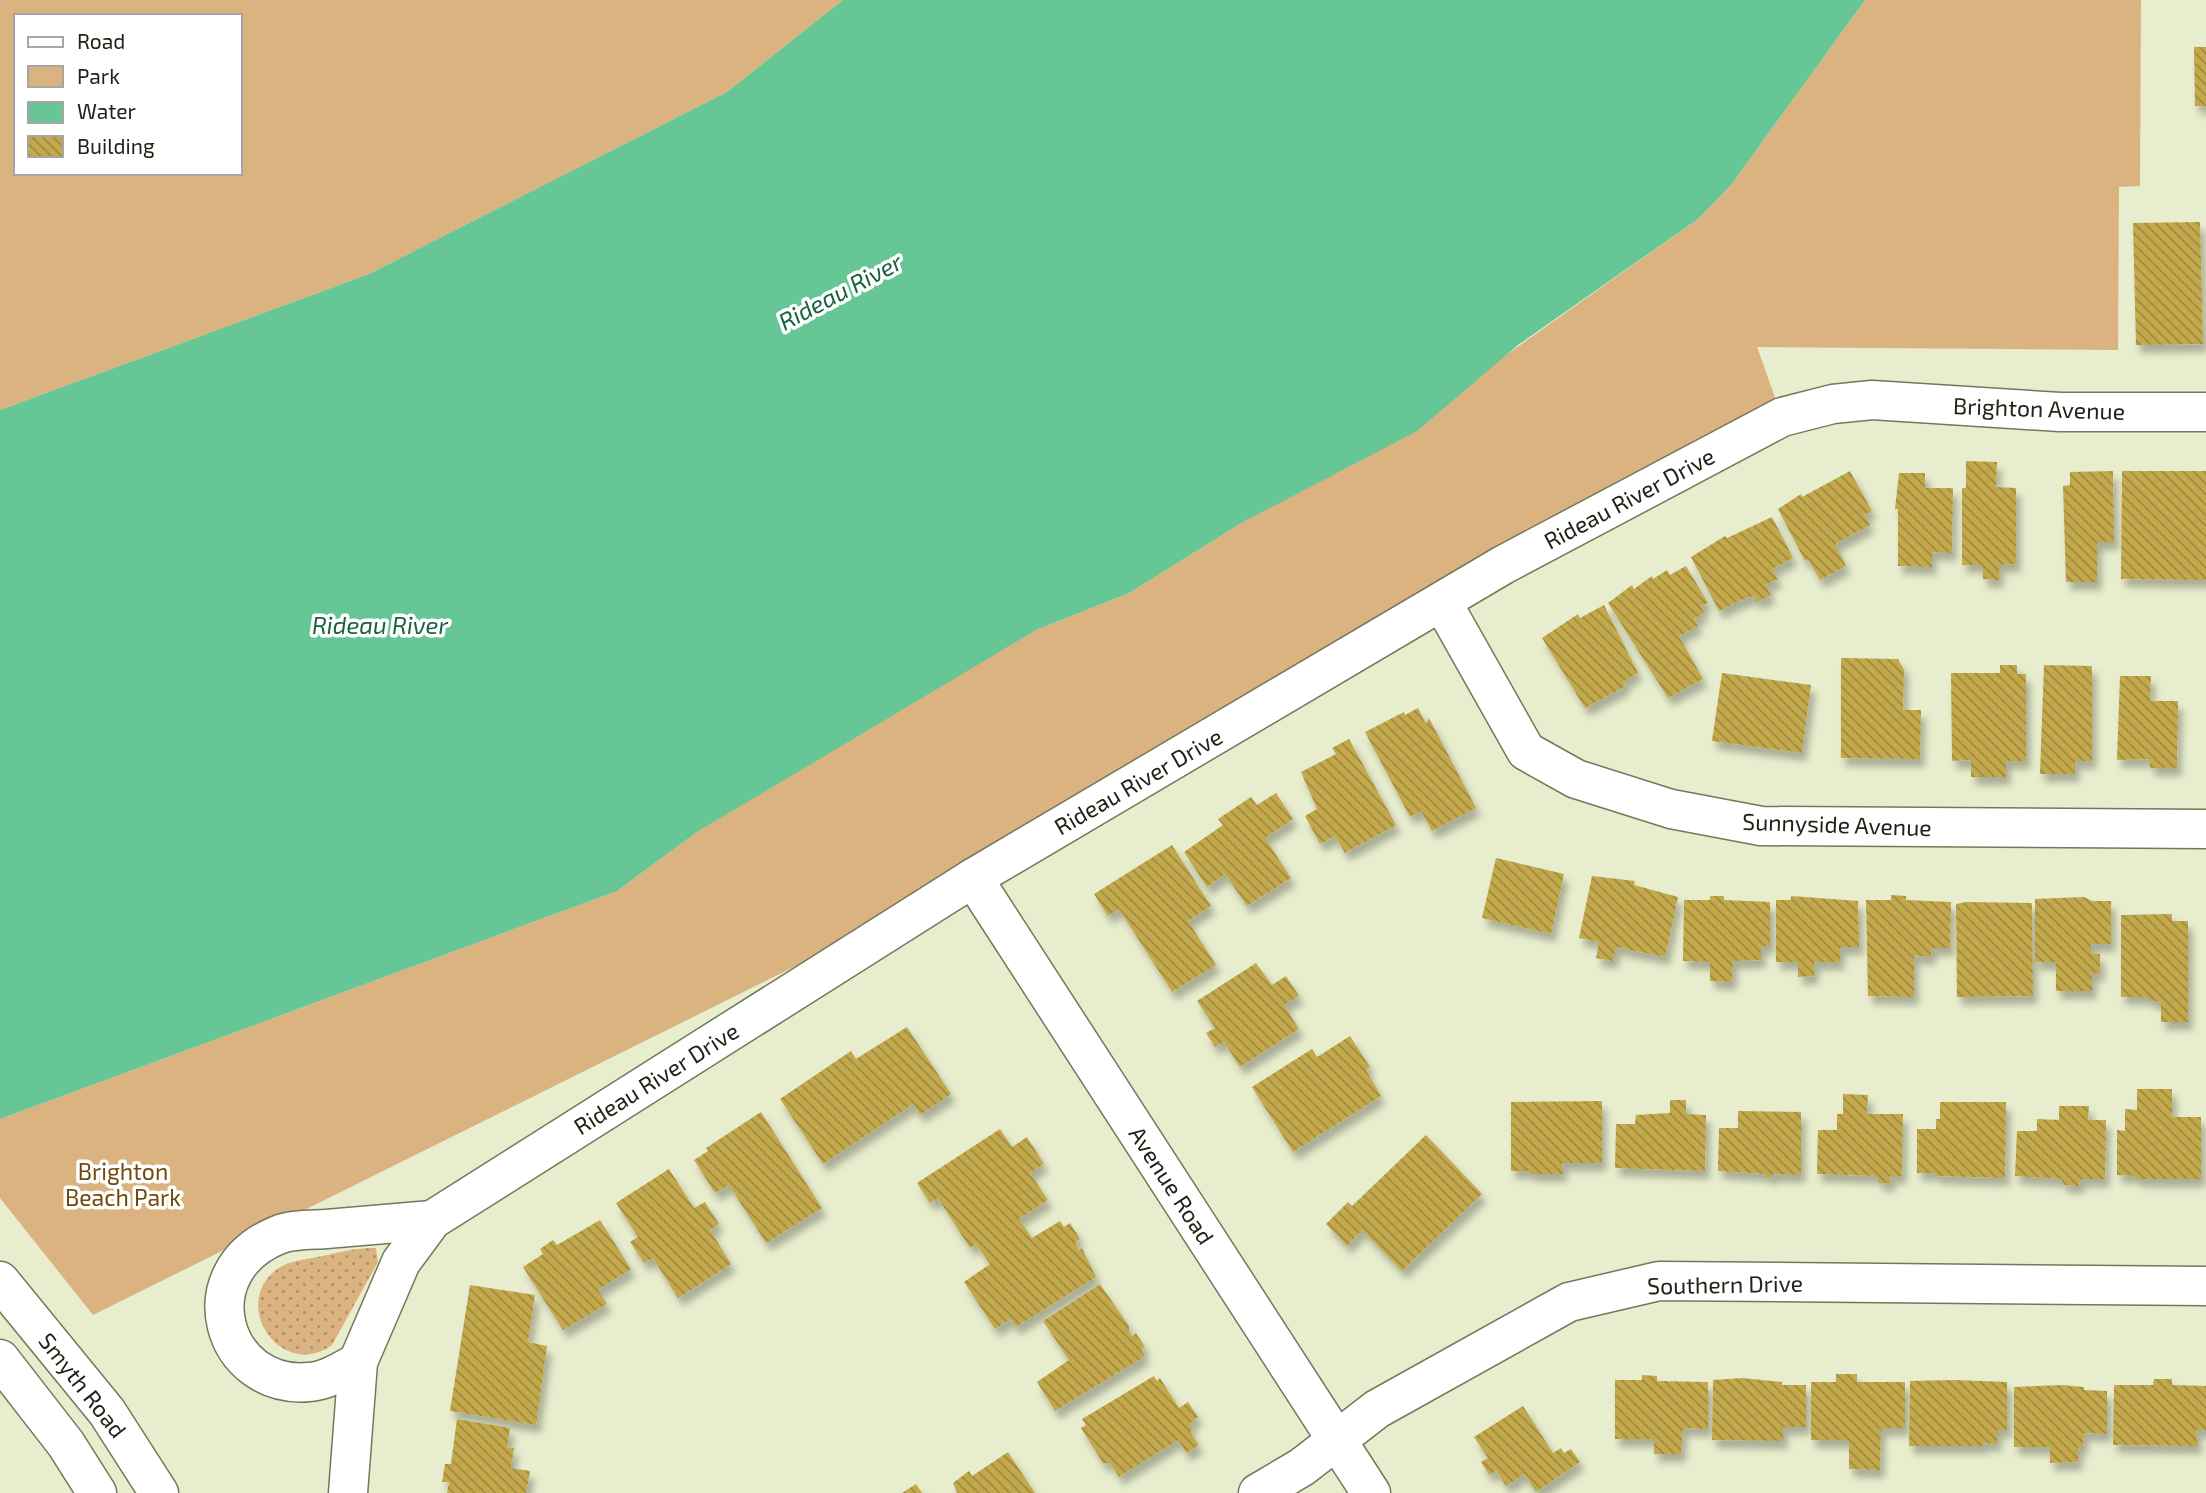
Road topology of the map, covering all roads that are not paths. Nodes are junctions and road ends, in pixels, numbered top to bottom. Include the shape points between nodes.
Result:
1 (1872, 400) joint
2 (2206, 412) edge
3 (1443, 602) junction
4 (2206, 829) edge
5 (973, 878) junction
6 (432, 1220) junction
7 (0, 1281) edge
8 (2206, 1286) edge
9 (0, 1359) edge
10 (358, 1362) junction
11 (1337, 1439) junction
12 (97, 1493) edge
13 (159, 1493) edge
14 (348, 1493) edge
15 (1258, 1493) edge
16 (1371, 1493) edge

1 - 2 street, Brighton Avenue via 2060,412
1 - 3 street, Rideau River Drive via 1782,417 1514,559
3 - 4 street, Sunnyside Avenue via 1526,751 1576,779 1671,809 1761,826
3 - 5 street, Rideau River Drive
5 - 6 street, Rideau River Drive
5 - 11 street, Avenue Road
6 - 10 street, Rideau River Drive via 401,1262
6 - 10 street, Rideau River Drive via 281,1234 250,1249 238,1261 227,1283 223,1309 241,1355 261,1372 284,1381 310,1382 334,1376
7 - 13 street, Smyth Road via 107,1412
8 - 11 street, Southern Drive via 1659,1281 1569,1302 1399,1395
9 - 12 street via 66,1444
10 - 14 street, Rideau River Drive
11 - 15 street, Southern Drive
11 - 16 street, Avenue Road

